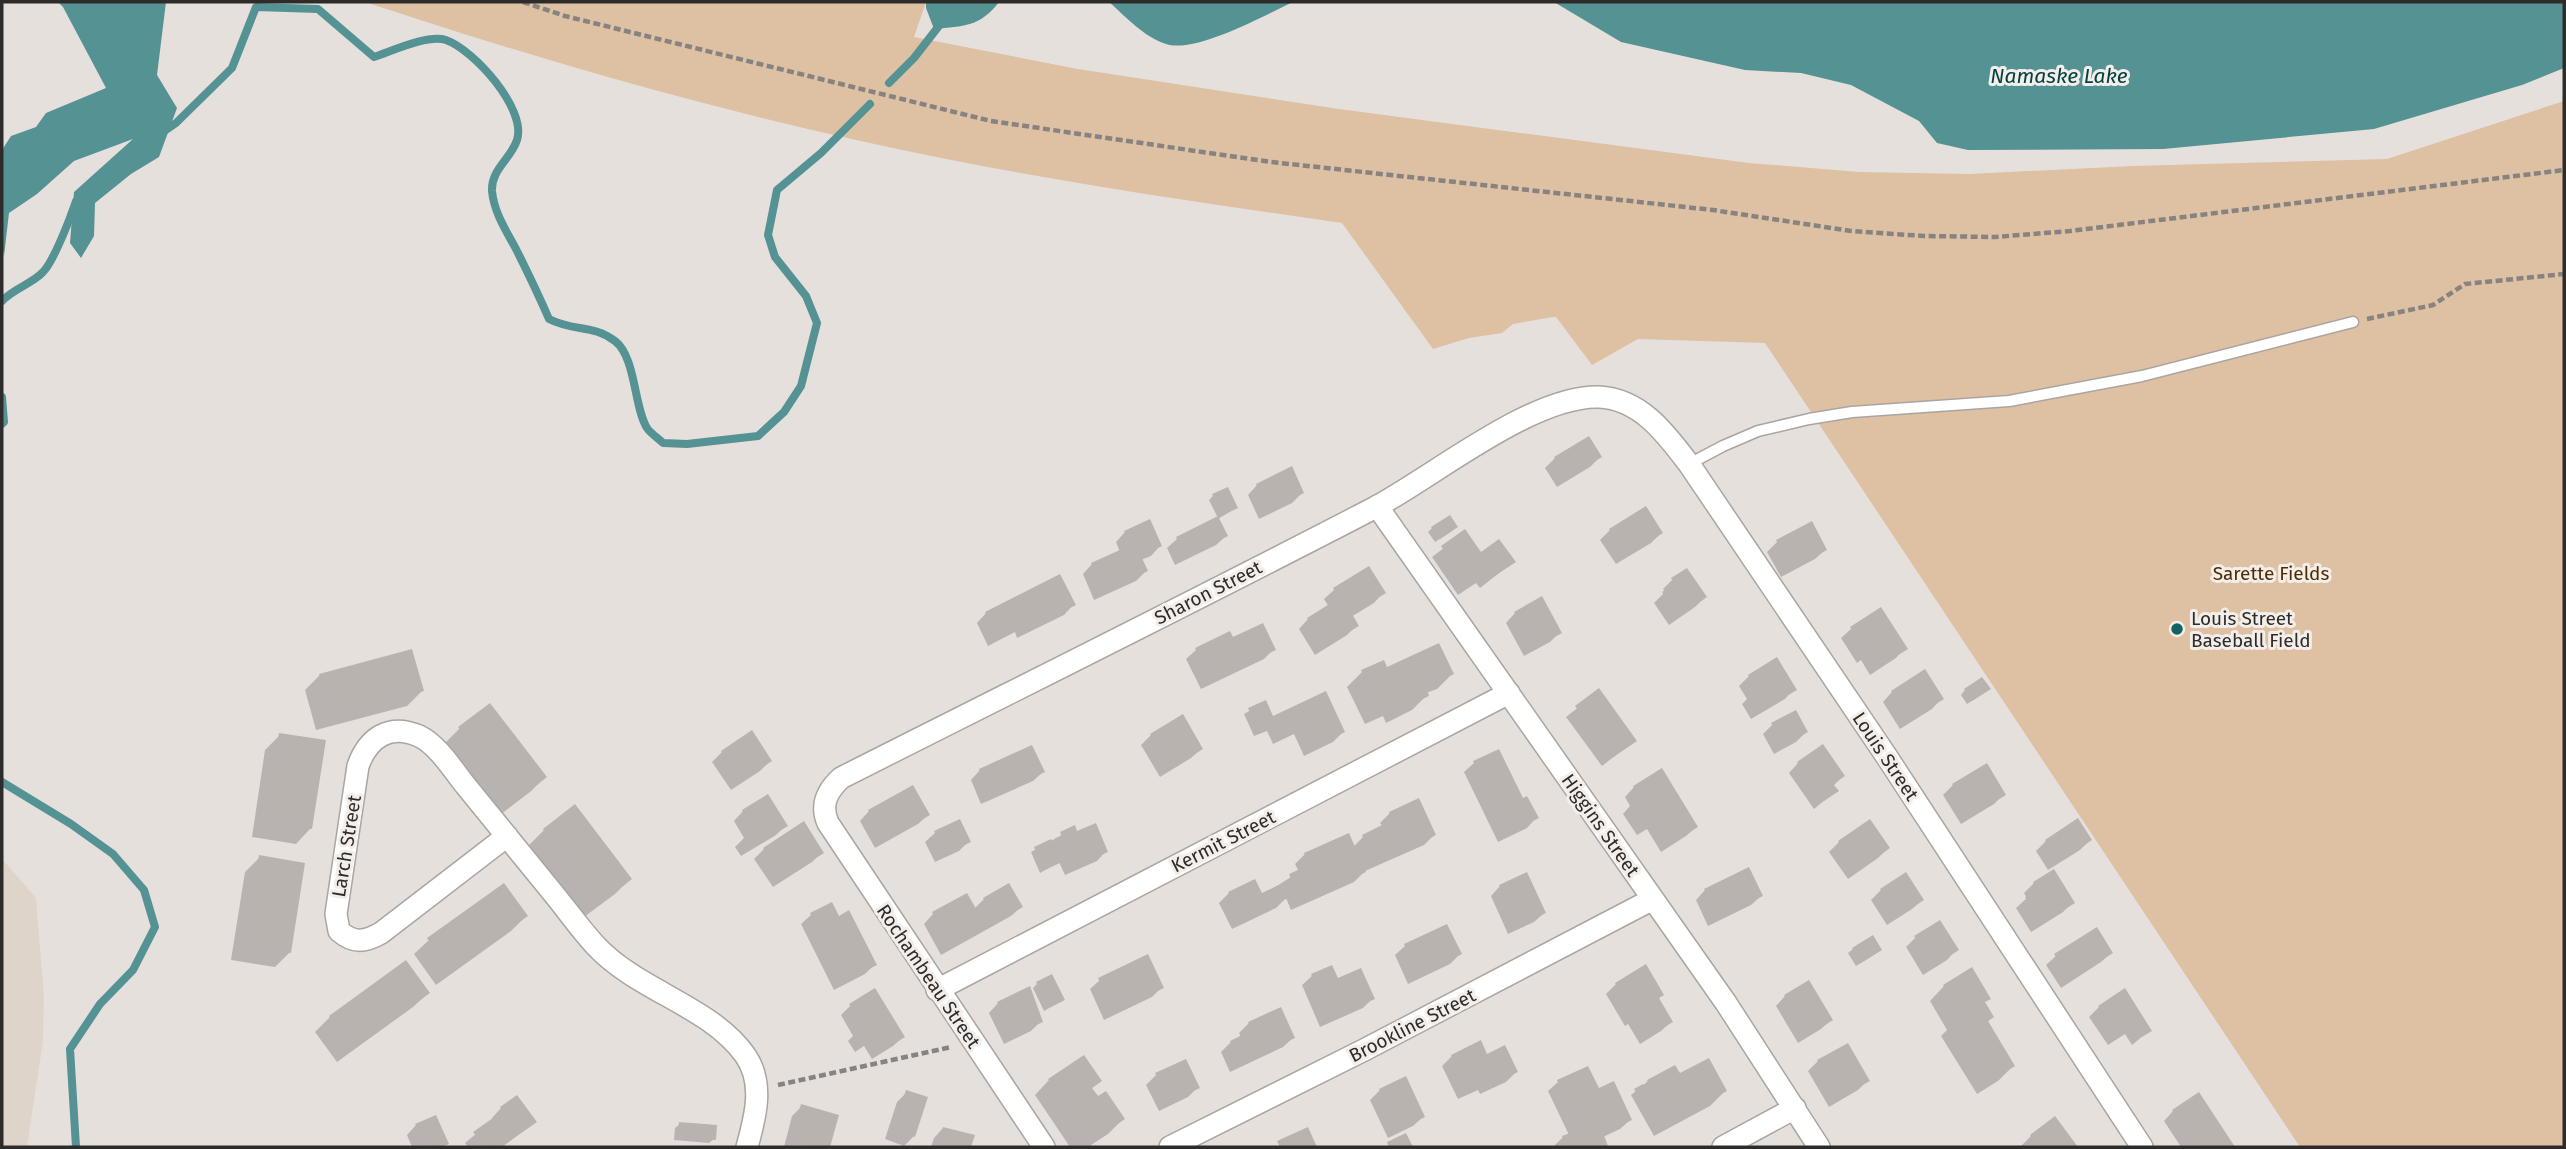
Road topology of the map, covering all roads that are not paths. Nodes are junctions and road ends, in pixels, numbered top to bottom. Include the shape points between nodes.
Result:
1 (2353, 322) road end
2 (1601, 397) joint
3 (1689, 464) junction
4 (1377, 506) junction
5 (1509, 693) junction
6 (825, 802) joint
7 (506, 835) junction
8 (1653, 899) junction
9 (937, 989) junction
10 (1796, 1108) junction
11 (1041, 1146) edge
12 (747, 1147) edge
13 (1170, 1147) edge
14 (1723, 1147) edge
15 (1819, 1147) edge
16 (2142, 1147) edge

1 - 3 lane via 2142,376 2009,401 1809,418 1758,431
2 - 3 street, Louis Street via 1641,411
2 - 4 street, Sharon Street via 1580,398 1539,412
3 - 16 street, Louis Street
4 - 5 street, Higgins Street
4 - 6 street, Sharon Street via 841,778
5 - 8 street, Higgins Street
5 - 9 street, Kermit Street
6 - 9 street, Rochambeau Street via 828,823
7 - 7 street, Larch Street via 423,738 401,731 379,737 369,744 358,766 336,914 339,931 363,941 381,933
7 - 12 street, Larch Street via 608,957 713,1024 746,1056 757,1090
8 - 10 street, Higgins Street
8 - 13 street, Brookline Street
9 - 11 street, Rochambeau Street
10 - 14 street
10 - 15 street, Higgins Street

